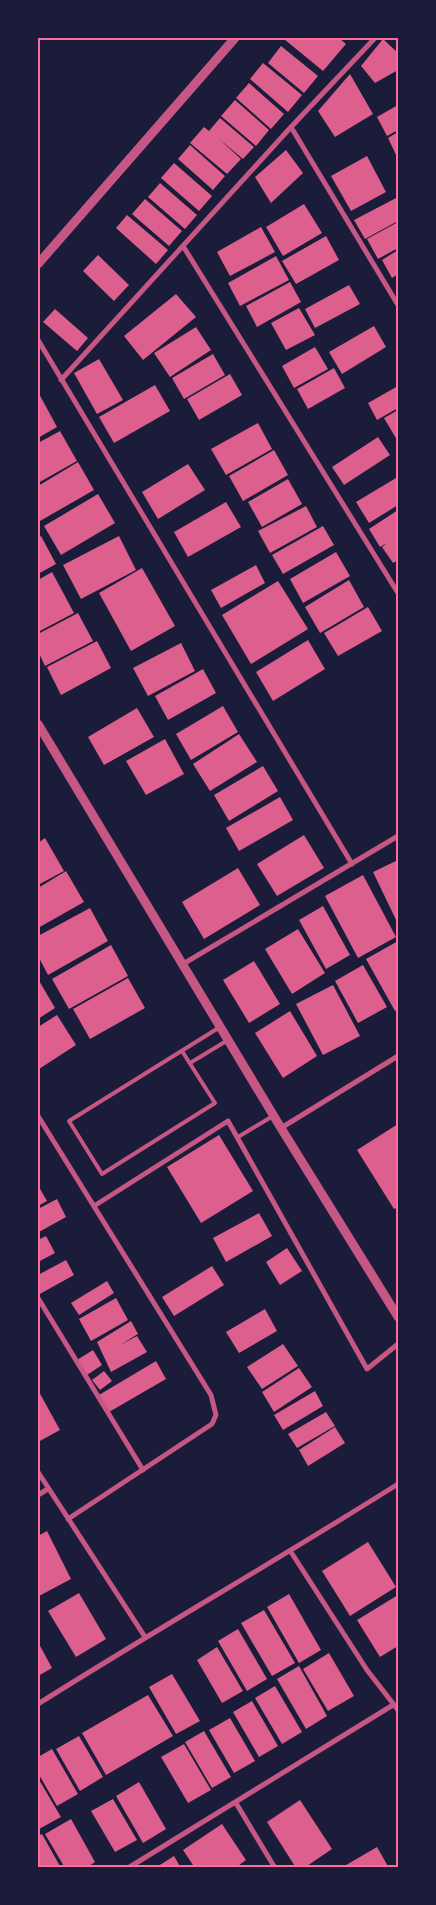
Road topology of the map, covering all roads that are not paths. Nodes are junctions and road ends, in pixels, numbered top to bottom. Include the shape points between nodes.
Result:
1 (235, 38) edge
2 (375, 38) edge
3 (291, 127) junction
4 (183, 246) junction
5 (38, 264) edge
6 (398, 305) edge
7 (38, 340) edge
8 (61, 380) junction
9 (398, 593) edge
10 (38, 724) edge
11 (398, 836) edge
12 (352, 864) junction
13 (183, 964) junction
14 (220, 1027) junction
15 (228, 1040) junction
16 (182, 1050) junction
17 (398, 1056) edge
18 (190, 1063) junction
19 (38, 1116) edge
20 (273, 1116) junction
21 (281, 1128) junction
22 (238, 1137) junction
23 (94, 1206) junction
24 (38, 1298) edge
25 (398, 1317) edge
26 (398, 1344) edge
27 (142, 1470) junction
28 (38, 1472) edge
29 (398, 1484) edge
30 (48, 1488) junction
31 (38, 1495) edge
32 (68, 1519) junction
33 (291, 1552) junction
34 (145, 1637) junction
35 (38, 1704) edge
36 (393, 1705) junction
37 (398, 1710) edge
38 (236, 1803) junction
39 (128, 1868) edge
40 (275, 1868) edge

1 - 5 street
2 - 3 street
3 - 4 street
3 - 6 street
4 - 8 street
4 - 9 street
7 - 8 street
8 - 12 street
10 - 13 street
11 - 12 street
12 - 13 street
13 - 14 street
14 - 15 street
14 - 16 lane
15 - 18 lane
15 - 20 street
16 - 18 lane
16 - 18 lane via 69,1121 102,1174 214,1103
17 - 21 street
19 - 23 street
20 - 21 street
20 - 22 lane
21 - 25 street
22 - 23 street via 228,1121
22 - 26 street via 367,1368
23 - 27 street via 211,1394 216,1410 212,1424
24 - 27 street
27 - 32 street
28 - 30 street
29 - 33 street
30 - 31 street
30 - 32 street
32 - 34 street
33 - 34 street
33 - 36 street
34 - 35 street
36 - 37 street
36 - 38 street
38 - 39 street
38 - 40 street

